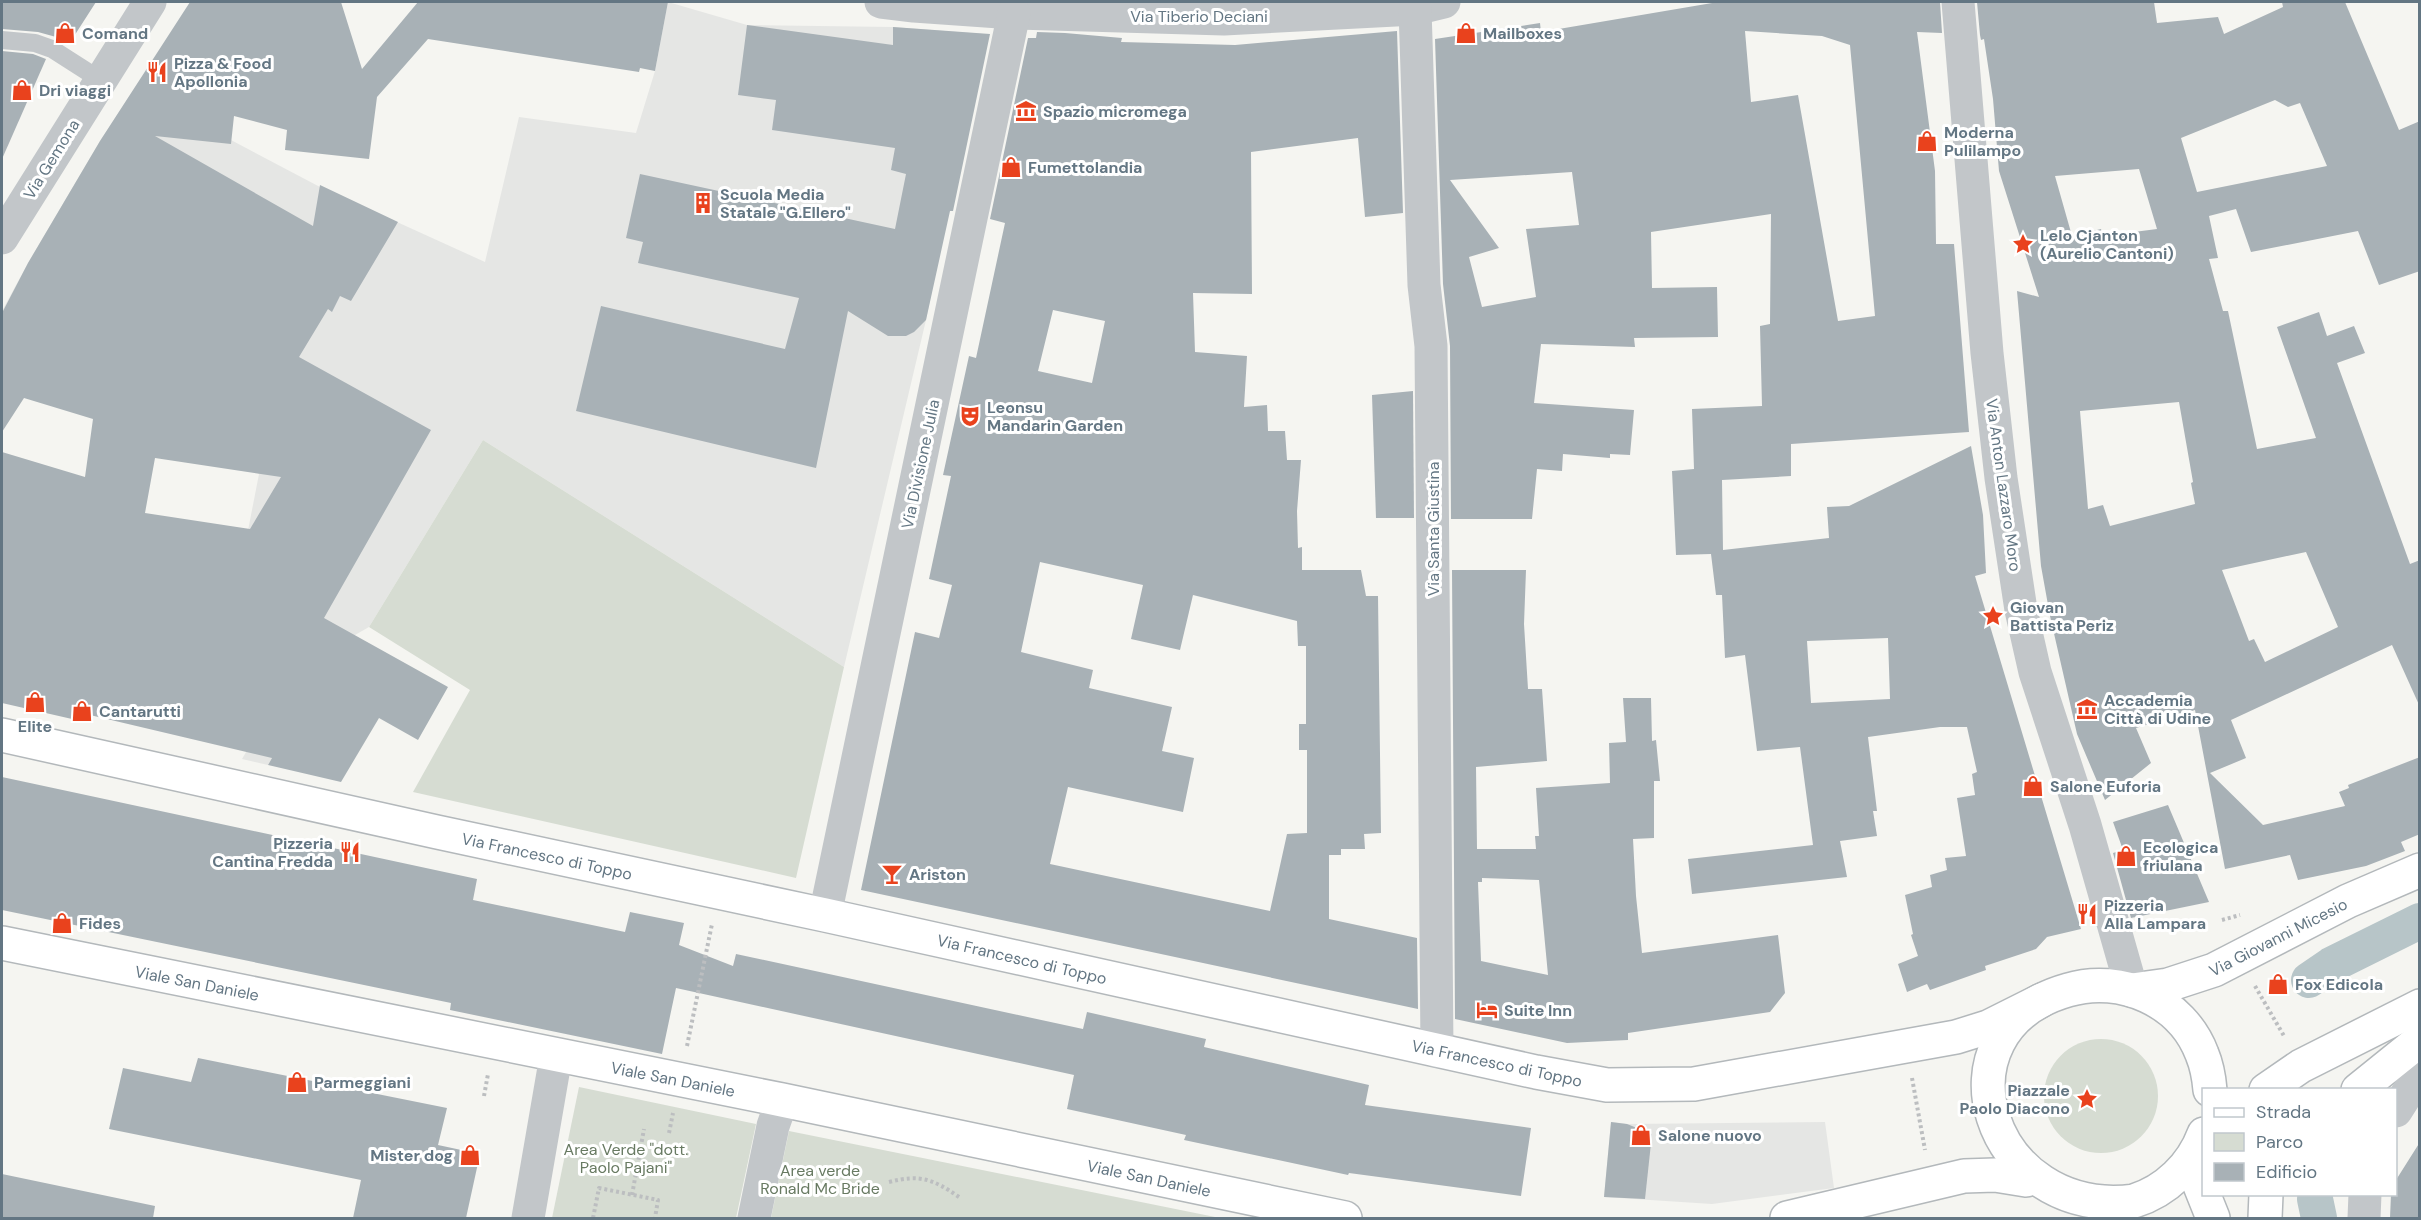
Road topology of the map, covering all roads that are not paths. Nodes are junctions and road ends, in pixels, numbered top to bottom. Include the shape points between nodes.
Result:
1 (150, 2) edge
2 (881, 2) edge
3 (1958, 2) edge
4 (1429, 5) edge
5 (1014, 13) junction
6 (2, 40) edge
7 (102, 81) junction
8 (2, 238) edge
9 (2, 735) edge
10 (2420, 870) edge
11 (825, 915) junction
12 (2, 943) edge
13 (2132, 990) junction
14 (2042, 1000) junction
15 (2420, 1006) edge
16 (2420, 1040) edge
17 (1437, 1051) junction
18 (556, 1056) junction
19 (2420, 1073) edge
20 (2211, 1088) edge
21 (2268, 1088) edge
22 (2359, 1088) edge
23 (782, 1100) junction
24 (2397, 1109) edge
25 (2198, 1145) edge
26 (2026, 1180) junction
27 (2202, 1190) edge
28 (2204, 1196) edge
29 (2266, 1196) edge
30 (2365, 1196) edge
31 (2117, 1206) junction
32 (528, 1218) edge
33 (754, 1218) edge
34 (1345, 1218) edge
35 (1788, 1218) edge
36 (1803, 1218) edge
37 (2148, 1218) edge
38 (2213, 1218) edge
39 (2265, 1218) edge
40 (2364, 1218) edge

1 - 7 street, Via Gemona
2 - 5 street, Via Tiberio Deciani
3 - 13 street, Via Anton Lazzaro Moro via 1987,353 2022,610 2035,672 2085,825
4 - 5 street, Via Tiberio Deciani via 1224,19
4 - 17 street, Via Santa Giustina via 1421,184 1424,285 1431,346
5 - 11 street, Via Divisione Julia
6 - 7 lane via 52,49
7 - 8 street, Via Gemona
9 - 11 main road, Via Francesco di Toppo
10 - 13 main road, Via Giovanni Micesio via 2348,901 2214,970 2168,986
11 - 17 main road, Via Francesco di Toppo
12 - 18 main road, Viale San Daniele
13 - 14 main road via 2096,985
13 - 20 main road via 2181,1021 2202,1053
14 - 17 main road, Via Francesco di Toppo via 1956,1038 1694,1084 1607,1085
14 - 26 main road via 2011,1028 1992,1065 1988,1086 1988,1107 1996,1137 2011,1164
15 - 21 main road via 2301,1066
16 - 22 main road
18 - 23 main road, Viale San Daniele
18 - 32 street
19 - 24 street
23 - 33 street
23 - 34 main road, Viale San Daniele
25 - 27 main road via 2197,1178
25 - 31 main road via 2173,1180 2147,1197
26 - 31 main road via 2059,1200 2098,1208
26 - 35 main road via 1964,1176
28 - 38 main road
29 - 39 main road
30 - 40 street
31 - 37 main road
35 - 36 main road

